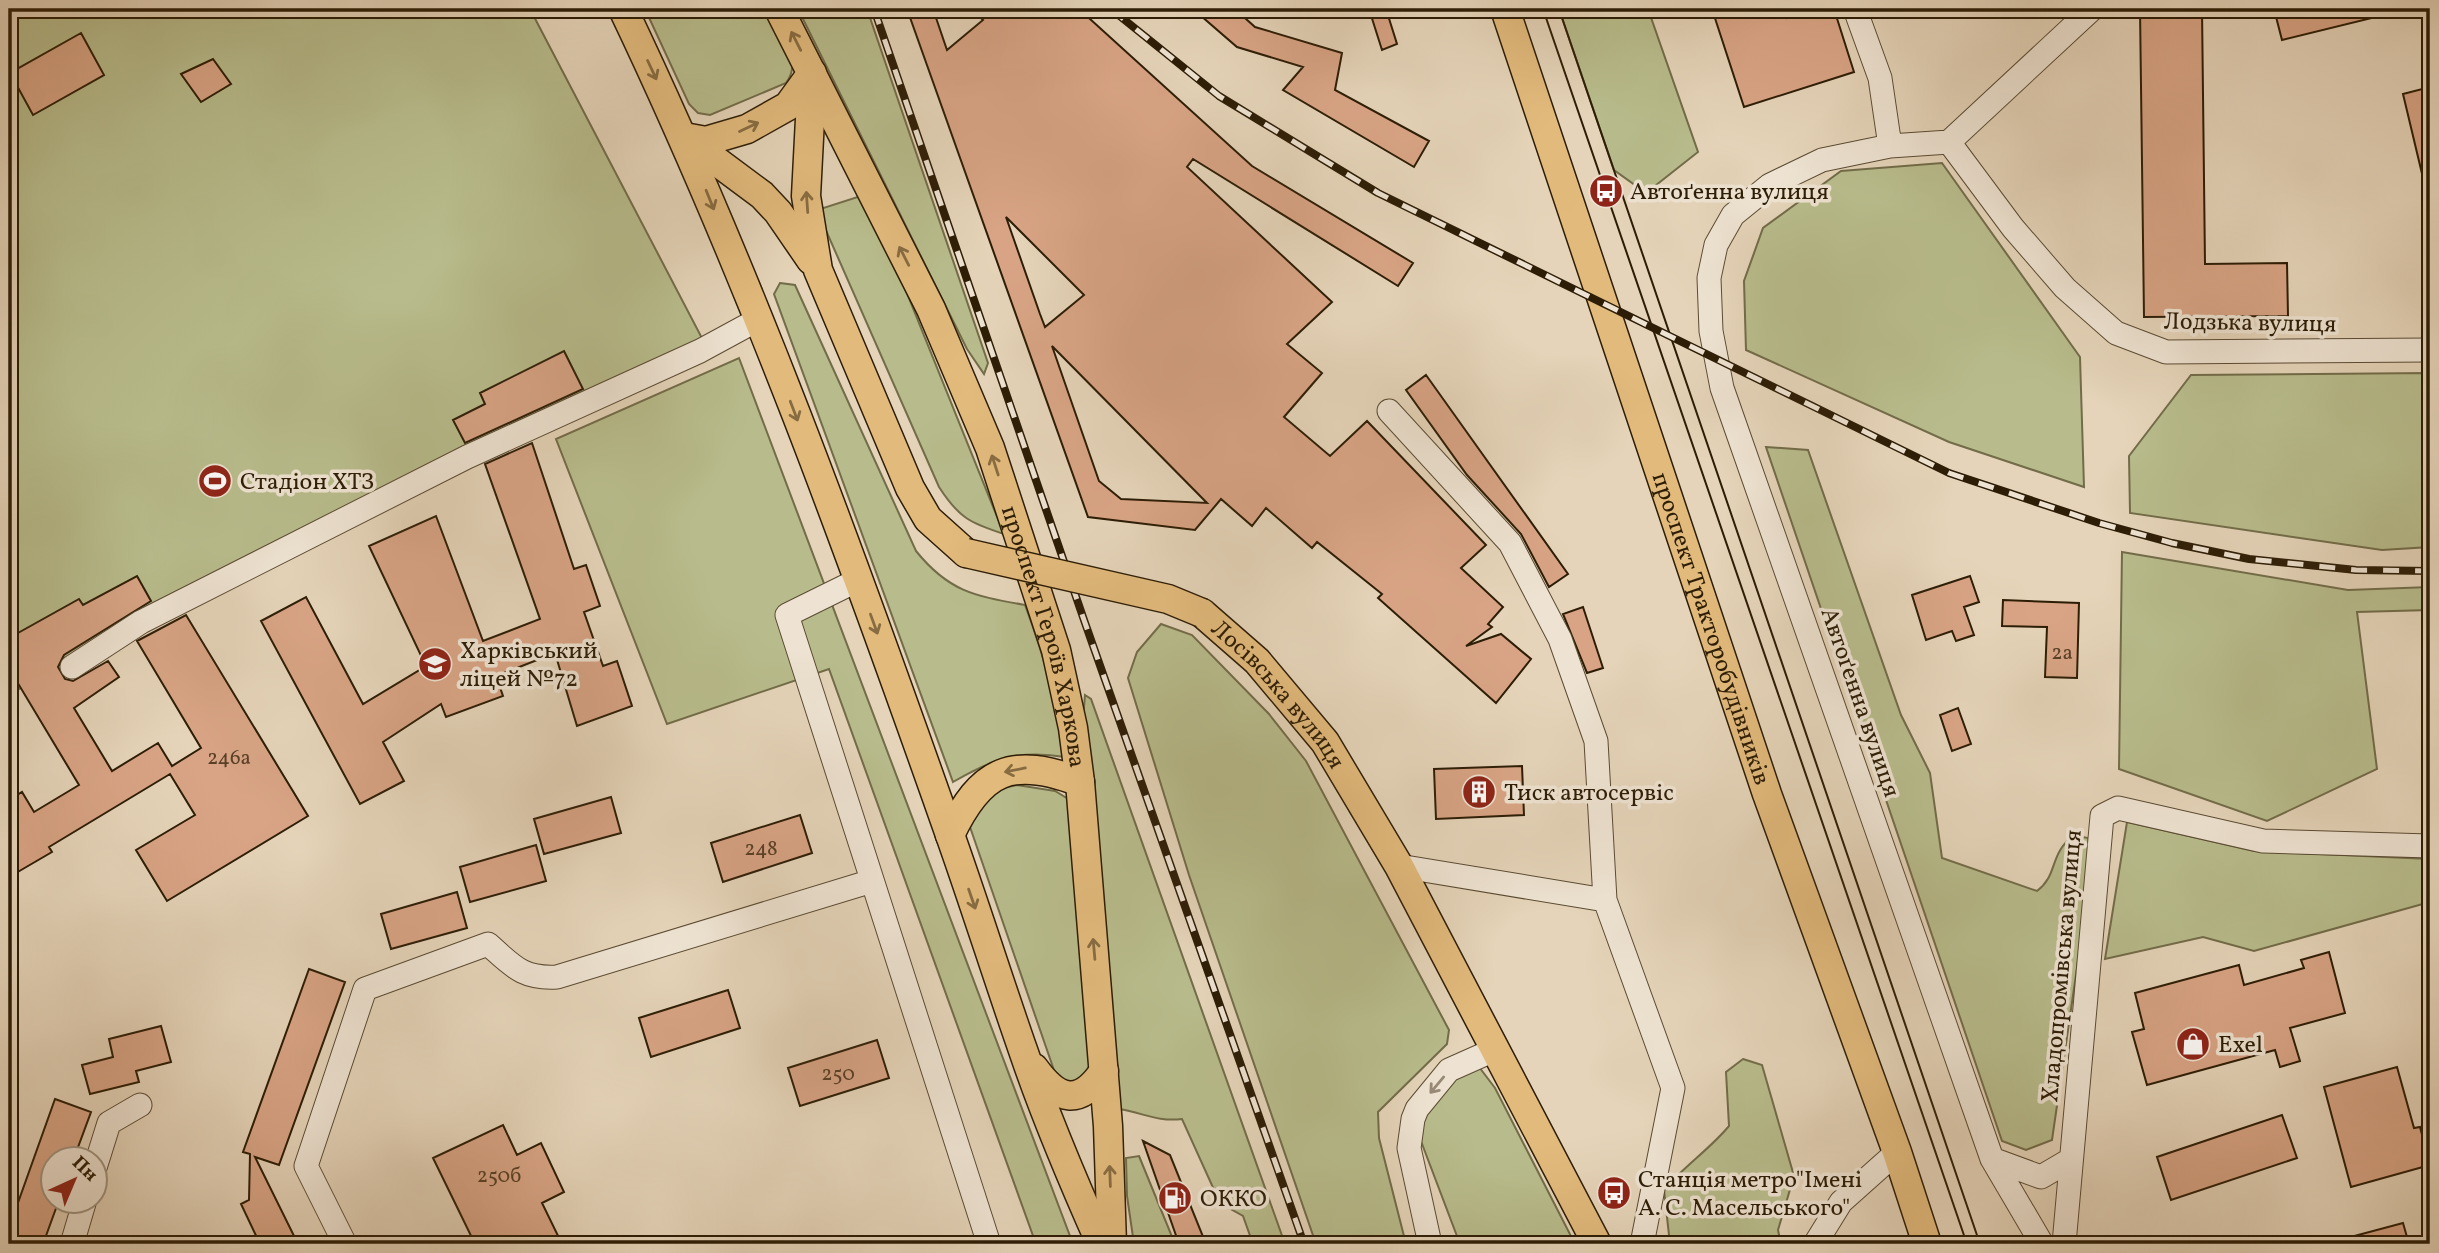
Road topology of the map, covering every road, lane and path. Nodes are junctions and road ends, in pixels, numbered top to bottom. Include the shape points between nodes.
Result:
1 (622, 9) edge
2 (779, 9) edge
3 (1505, 9) edge
4 (1855, 9) edge
5 (2092, 9) edge
6 (812, 73) junction
7 (684, 137) junction
8 (1949, 142) junction
9 (1890, 146) junction
10 (818, 270) junction
11 (759, 318) junction
12 (2430, 350) edge
13 (1389, 411) dead end
14 (858, 580) junction
15 (72, 667) dead end
16 (1080, 782) junction
17 (950, 835) junction
18 (2430, 846) edge
19 (1399, 866) junction
20 (872, 881) junction
21 (1605, 900) junction
22 (1494, 1050) junction
23 (1024, 1055) junction
24 (1104, 1070) junction
25 (140, 1105) dead end
26 (102, 1144) edge
27 (1897, 1152) junction
28 (1992, 1158) junction
29 (2070, 1160) junction
30 (81, 1214) edge
31 (72, 1244) edge
32 (345, 1244) edge
33 (989, 1244) edge
34 (1101, 1244) edge
35 (1112, 1244) edge
36 (1430, 1244) edge
37 (1597, 1244) edge
38 (1642, 1244) edge
39 (1815, 1244) edge
40 (1927, 1244) edge
41 (2042, 1244) edge
42 (2064, 1244) edge

1 -> 7 main road
6 -> 2 main road, проспект Героїв Харкова
3 - 27 main road, проспект Тракторобудівників via 1767,794
4 - 9 street via 1880,78
5 - 8 street
7 -> 6 main road via 706,142 747,129 788,106
10 -> 6 main road via 806,196
16 -> 6 main road, проспект Героїв Харкова via 1056,650 990,447 931,309
7 - 10 main road via 762,195
7 -> 11 main road
8 - 9 street, Автоґенна вулиця
8 - 12 street, Лодзька вулиця via 2065,288 2116,333 2166,352
9 - 28 street, Автоґенна вулиця via 1822,160 1750,198 1722,230 1711,260 1708,303 1726,401
10 - 19 main road, Лосівська вулиця, bridge via 910,488 928,519 966,553 1168,599 1202,613 1257,661 1306,715
11 -> 14 main road
11 - 15 street via 700,351 455,463 141,622
13 - 21 street via 1510,543 1560,639 1596,741
14 -> 17 main road
14 - 20 street via 787,615
16 -> 17 main road via 1024,767 1006,770 971,795
24 -> 16 main road, проспект Героїв Харкова
17 -> 23 main road
18 - 29 street, Хладопромівська вулиця via 2263,841 2126,808 2102,816
19 - 21 street
19 - 22 main road, Лосівська вулиця
20 - 32 street via 557,977 535,978 520,971 488,944 365,989 306,1166
20 - 33 street
21 - 38 street via 1673,1088
22 -> 36 street via 1450,1070 1413,1119 1409,1148
22 - 37 main road, Лосівська вулиця
23 - 24 main road via 1056,1093 1067,1097 1087,1091
23 - 34 main road
35 -> 24 main road, проспект Героїв Харкова
25 - 26 street via 109,1123
27 - 39 street via 1841,1202
27 - 40 main road, проспект Тракторобудівників
28 - 29 street via 2041,1177
28 - 41 street, Автоґенна вулиця
29 - 42 street, Хладопромівська вулиця
30 - 31 street

